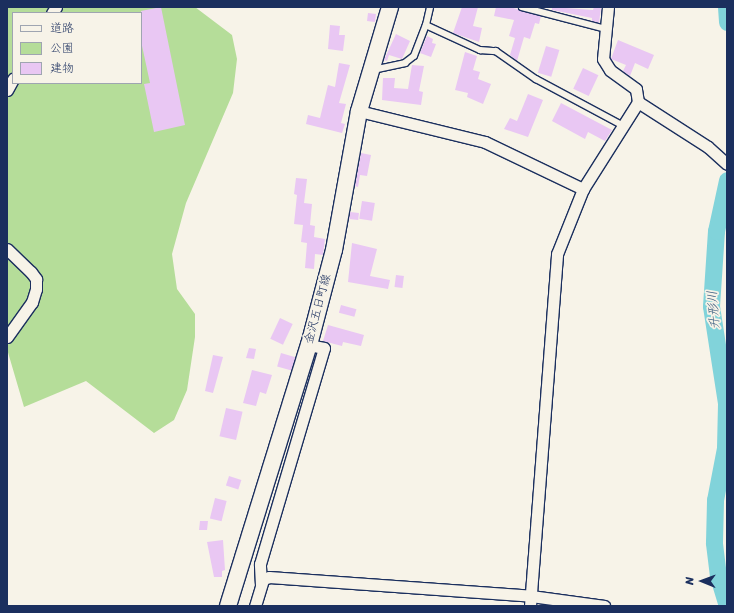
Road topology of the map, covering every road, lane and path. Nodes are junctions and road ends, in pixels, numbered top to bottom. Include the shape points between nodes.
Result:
1 (390, 7) edge
2 (430, 7) edge
3 (522, 7) edge
4 (608, 7) edge
5 (426, 25) junction
6 (606, 29) junction
7 (371, 70) junction
8 (12, 81) edge
9 (7, 90) edge
10 (638, 102) junction
11 (359, 111) junction
12 (624, 127) junction
13 (727, 164) edge
14 (584, 189) junction
15 (7, 249) edge
16 (7, 337) edge
17 (309, 345) junction
18 (261, 585) junction
19 (530, 601) edge
20 (228, 606) edge
21 (255, 606) edge
22 (604, 606) edge

1 - 7 main road, 金沢五日町線
2 - 5 lane
3 - 6 lane
4 - 6 street
5 - 7 lane via 414,56 405,63
5 - 12 lane via 480,50 496,51 525,72
6 - 10 street via 603,59 610,70 636,89
7 - 11 main road, 金沢五日町線
8 - 9 street
10 - 12 street
10 - 13 street via 708,147
11 - 14 street via 485,142
11 - 17 main road, 金沢五日町線 via 334,250
12 - 14 street
14 - 19 street via 557,254
15 - 16 street via 36,279 32,302
17 - 18 street via 324,348 260,564
17 - 20 main road, 金沢五日町線
18 - 19 street via 263,579 269,577
18 - 21 street
19 - 22 street

